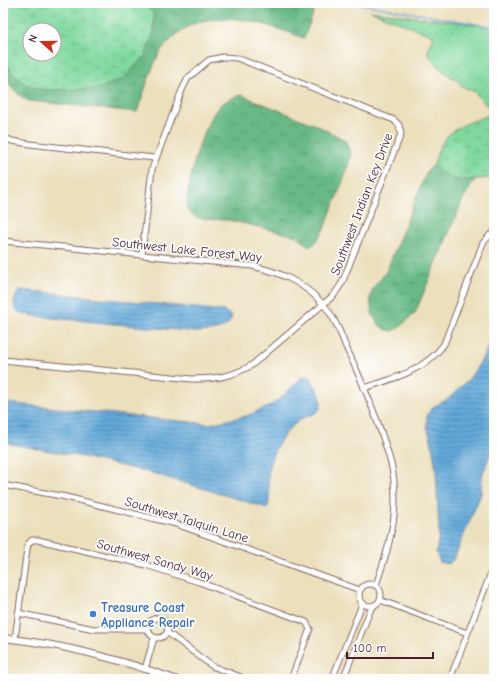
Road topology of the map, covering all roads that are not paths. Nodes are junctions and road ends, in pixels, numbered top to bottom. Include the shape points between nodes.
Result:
1 (3, 137) edge
2 (154, 158) junction
3 (494, 234) edge
4 (3, 241) edge
5 (142, 254) junction
6 (323, 304) junction
7 (3, 360) edge
8 (364, 388) junction
9 (3, 485) edge
10 (494, 565) edge
11 (376, 586) junction
12 (360, 590) junction
13 (380, 600) junction
14 (361, 601) junction
15 (374, 606) junction
16 (18, 613) junction
17 (148, 629) junction
18 (168, 633) junction
19 (467, 633) junction
20 (3, 638) edge
21 (154, 638) junction
22 (15, 640) junction
23 (342, 654) junction
24 (352, 656) junction
25 (145, 669) junction
26 (175, 679) edge
27 (246, 679) edge
28 (291, 679) edge
29 (332, 679) edge
30 (343, 679) edge
31 (450, 679) edge

1 - 2 street via 30,144
2 - 5 street, Southwest Indian Key Drive
2 - 6 street, Southwest Indian Key Drive via 188,78 209,60 223,57 237,58 394,120 399,125 401,134 342,283 334,295
3 - 8 street via 483,243 444,344 436,354 401,376
4 - 5 street, Southwest Lake Forest Way
5 - 6 street, Southwest Lake Forest Way via 272,270 300,283
6 - 7 street, Southwest Indian Key Drive via 252,365 237,374 214,379
6 - 8 street, Southwest Lake Forest Way via 333,318
8 - 11 street, Southwest Lake Forest Way via 391,462 394,480 392,528
9 - 12 street, Southwest Talquin Lane via 66,497 176,524
10 - 19 street
11 - 12 street via 366,585
11 - 13 street via 381,593
12 - 14 street
13 - 15 street
13 - 19 street
14 - 15 street via 367,606
14 - 23 street via 361,607
15 - 24 street
16 - 17 street via 94,629
16 - 22 street, Southwest Sandy Way
16 - 28 street, Southwest Sandy Way via 27,549 32,540 104,554 199,582 306,622 310,629
17 - 18 street via 151,621 160,618 167,623
17 - 21 street
18 - 21 street via 161,638
18 - 27 street via 212,666
19 - 31 street
20 - 22 street
21 - 25 street
22 - 25 street via 104,656
23 - 24 street via 348,653
23 - 29 street
24 - 30 street
25 - 26 street

